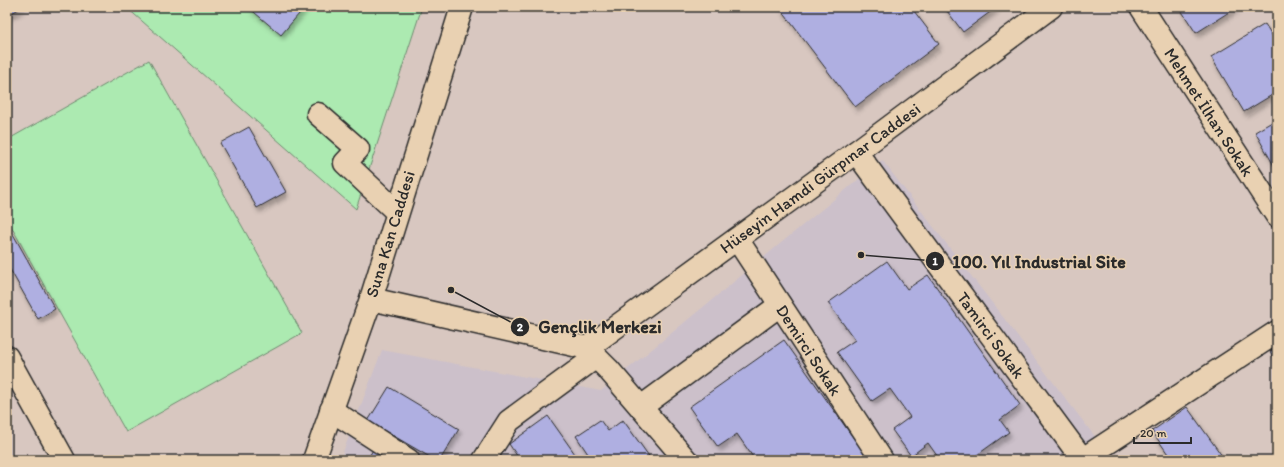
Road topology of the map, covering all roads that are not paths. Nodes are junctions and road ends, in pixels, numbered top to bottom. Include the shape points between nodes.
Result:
1 (462, 7) edge
2 (1052, 7) edge
3 (1141, 7) edge
4 (330, 126) dead end
5 (856, 152) junction
6 (397, 212) junction
7 (1277, 216) edge
8 (737, 239) junction
9 (371, 299) junction
10 (780, 305) junction
11 (1277, 332) edge
12 (592, 352) junction
13 (7, 357) edge
14 (641, 408) junction
15 (331, 410) junction
16 (64, 460) edge
17 (314, 460) edge
18 (408, 460) edge
19 (484, 460) edge
20 (686, 460) edge
21 (882, 460) edge
22 (1083, 460) edge

1 - 6 street, Suna Kan Caddesi
2 - 5 street, Hüseyin Hamdi Gürpınar Caddesi
3 - 7 street, Mehmet İlhan Sokak
4 - 6 street via 358,149 345,163
5 - 8 street, Hüseyin Hamdi Gürpınar Caddesi
5 - 22 street, Tamirci Sokak
6 - 9 street, Suna Kan Caddesi
8 - 10 street, Demirci Sokak
8 - 12 street, Hüseyin Hamdi Gürpınar Caddesi
9 - 12 street
9 - 15 street, Suna Kan Caddesi
10 - 14 street
10 - 21 street, Demirci Sokak
11 - 22 street
12 - 14 street
12 - 19 street, Hüseyin Hamdi Gürpınar Caddesi via 509,421
13 - 16 street
14 - 20 street
15 - 17 street, Suna Kan Caddesi
15 - 18 street

